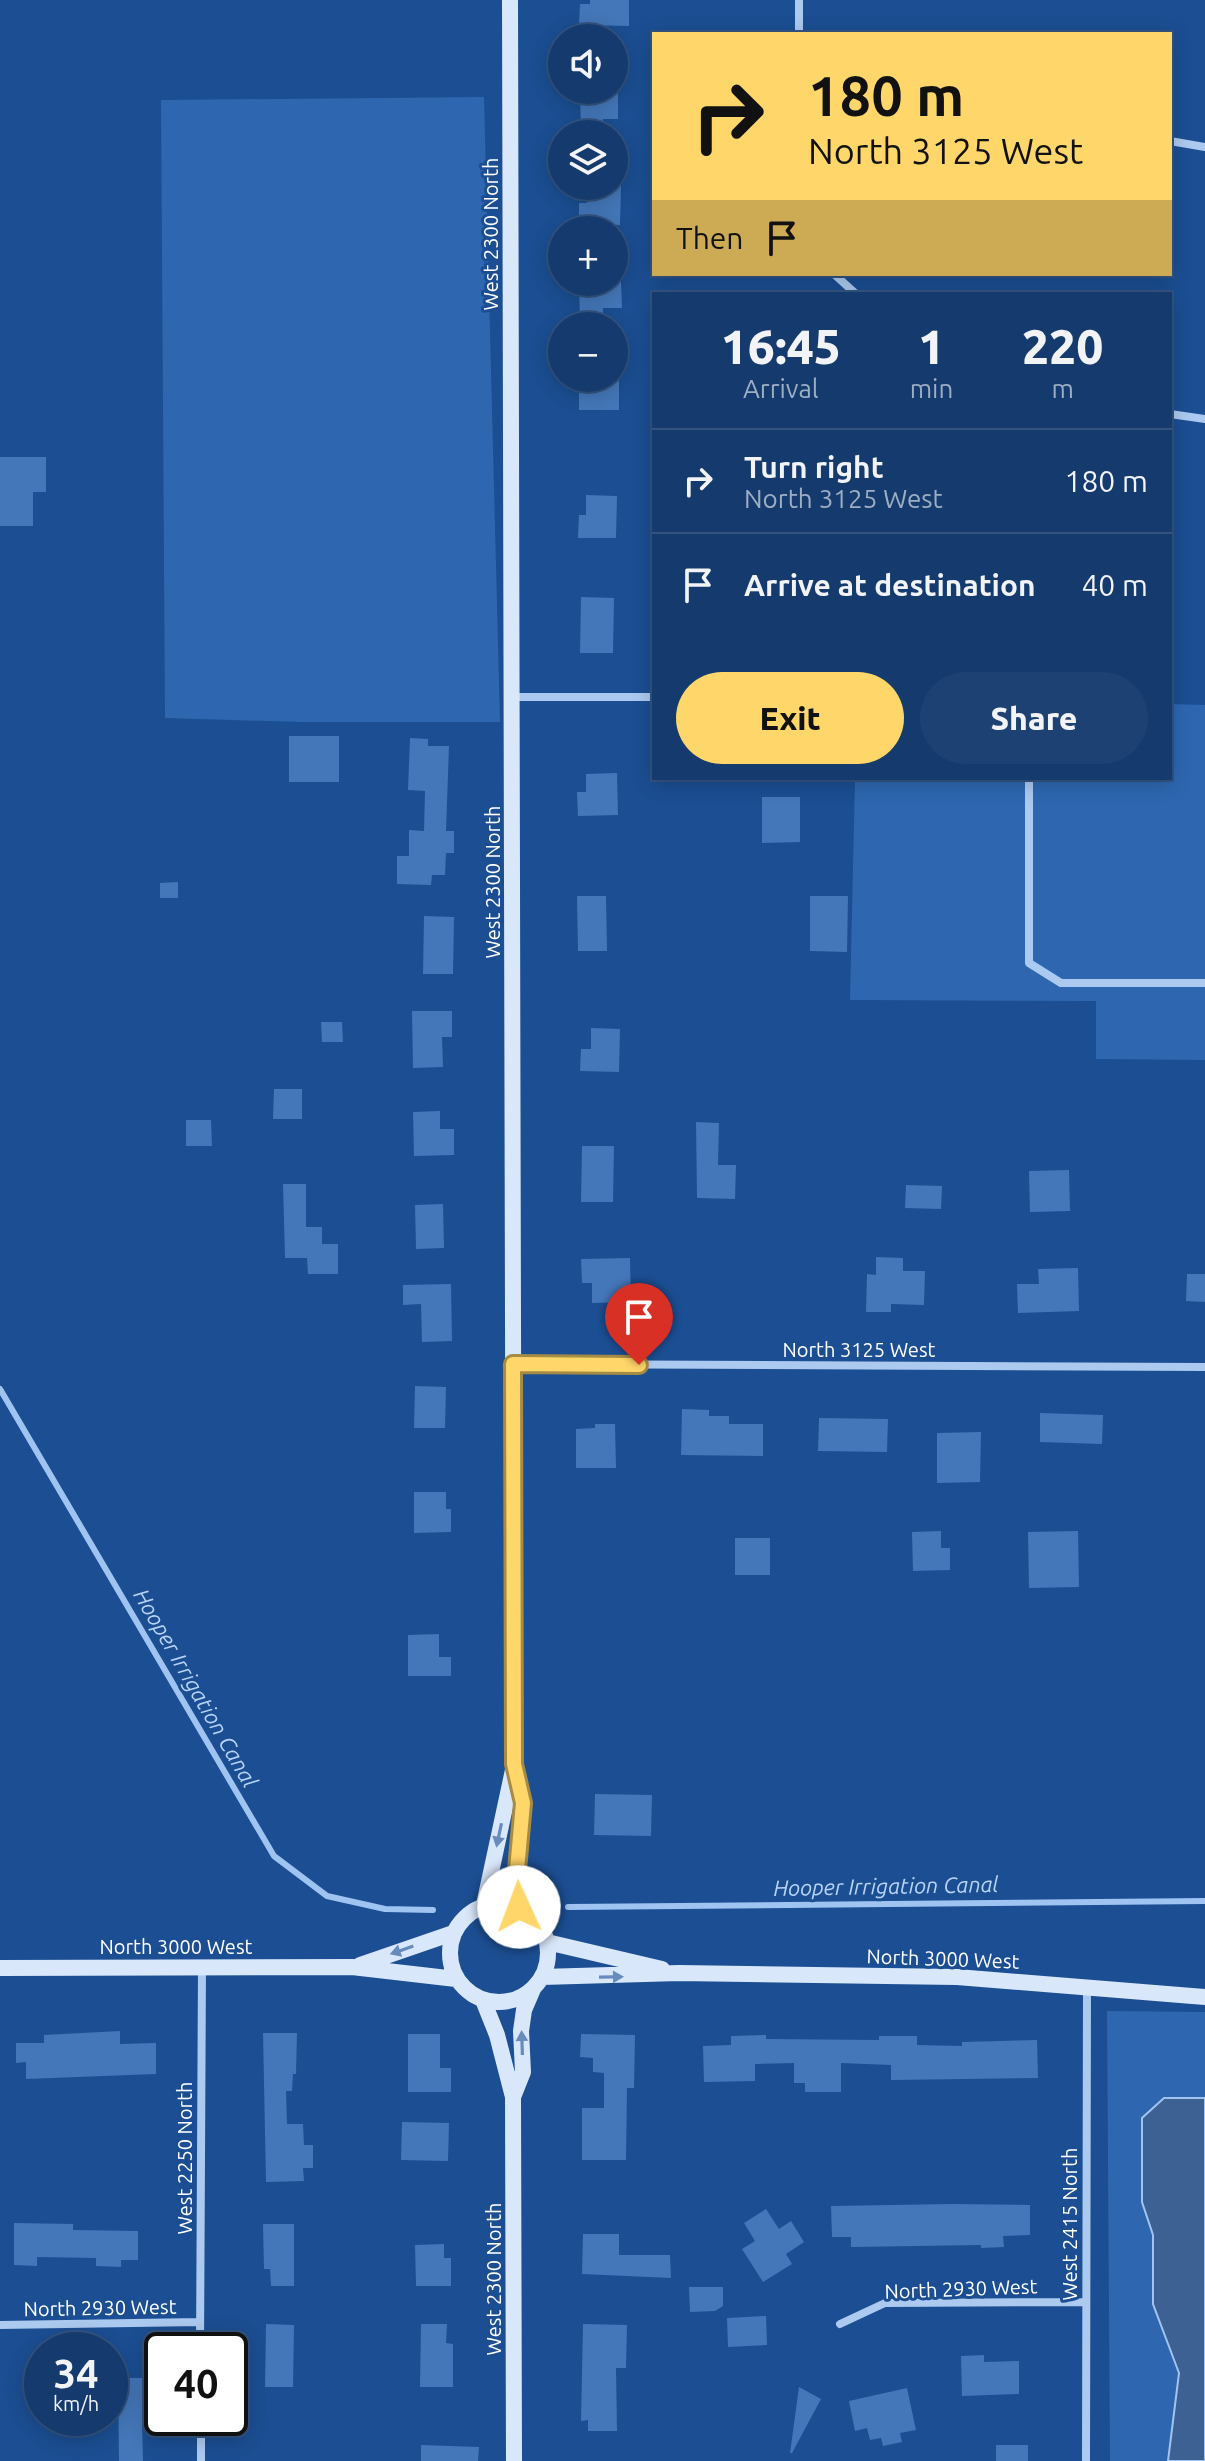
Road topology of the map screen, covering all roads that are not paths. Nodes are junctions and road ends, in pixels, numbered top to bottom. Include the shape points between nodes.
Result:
1 (510, 0) edge
2 (799, 0) edge
3 (799, 32) edge
4 (1172, 141) edge
5 (1205, 147) edge
6 (835, 276) edge
7 (854, 292) edge
8 (1172, 414) edge
9 (1205, 419) edge
10 (513, 697) junction
11 (652, 697) edge
12 (1029, 780) edge
13 (1205, 983) edge
14 (513, 1364) junction
15 (1205, 1367) edge
16 (514, 1764) junction
17 (484, 1905) junction
18 (519, 1907) junction
19 (453, 1933) junction
20 (547, 1942) junction
21 (202, 1967) junction
22 (352, 1967) junction
23 (0, 1968) edge
24 (679, 1973) junction
25 (456, 1979) junction
26 (537, 1983) junction
27 (1087, 1987) junction
28 (1205, 1997) edge
29 (483, 2000) junction
30 (513, 2097) junction
31 (1086, 2302) junction
32 (200, 2322) junction
33 (840, 2324) dead end
34 (0, 2325) edge
35 (200, 2332) edge
36 (201, 2436) edge
37 (201, 2461) edge
38 (514, 2461) edge
39 (1086, 2461) edge

1 - 10 street, West 2300 North
2 - 3 street
4 - 5 street
6 - 7 street
8 - 9 street
10 - 11 street
10 - 14 street, West 2300 North
12 - 13 street via 1029,963 1061,983
14 - 15 street, North 3125 West
14 - 16 street, West 2300 North
16 -> 17 street, West 2300 North
16 - 18 street, West 2300 North via 523,1803
17 - 18 street
17 - 19 street via 471,1911
18 - 20 street via 532,1916
19 -> 22 street, North 3000 West
19 - 25 street via 450,1963
20 - 24 street, North 3000 West
20 - 26 street via 547,1966
21 - 22 street, North 3000 West
21 - 23 street, North 3000 West
21 - 32 street, West 2250 North
22 - 25 street, North 3000 West
26 -> 24 street, North 3000 West
24 - 27 street, North 3000 West via 957,1977
25 - 29 street
26 - 29 street via 505,2002
30 -> 26 street, West 2300 North via 523,2072 524,2010
27 - 28 street, North 3000 West
27 - 31 street, West 2415 North
29 - 30 street, West 2300 North
30 - 38 street, West 2300 North
31 - 33 street, North 2930 West via 885,2303
31 - 39 street, West 2415 North
32 - 34 street, North 2930 West
32 - 35 street, West 2250 North
36 - 37 street

